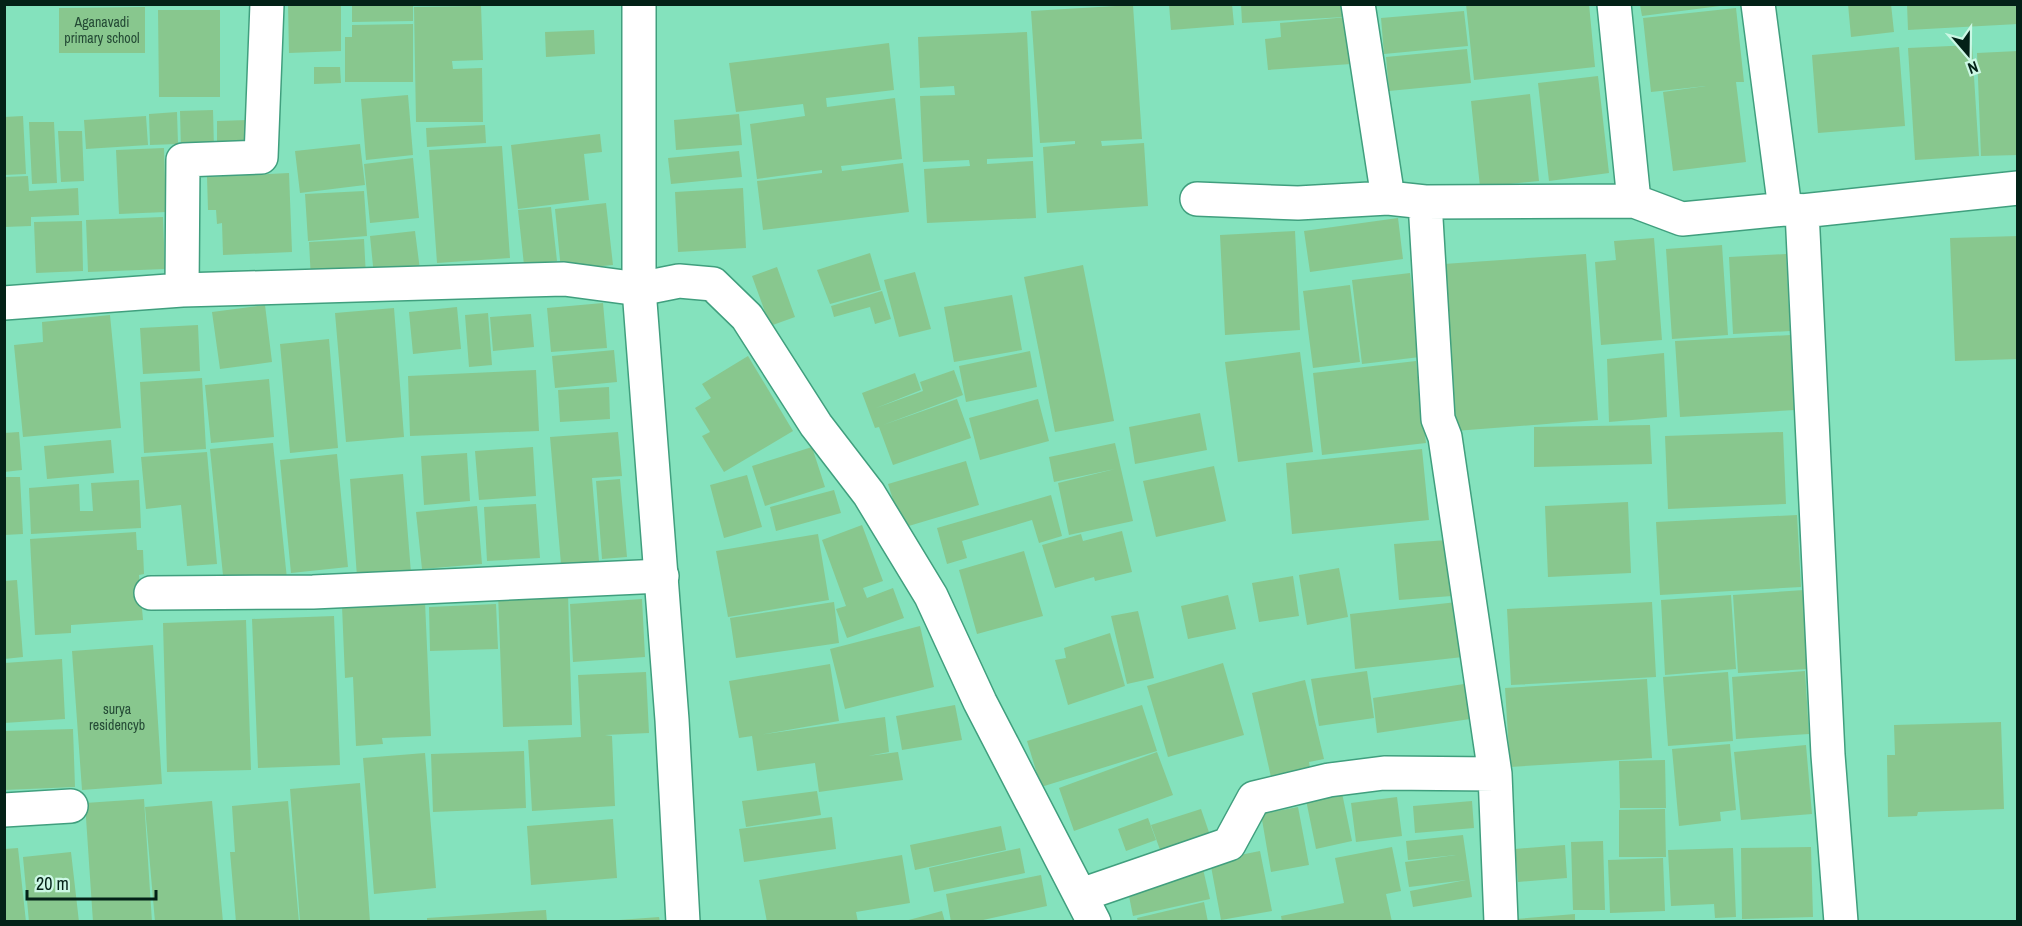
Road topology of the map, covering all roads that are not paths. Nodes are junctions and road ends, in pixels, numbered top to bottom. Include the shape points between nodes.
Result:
1 (267, 4) edge
2 (639, 4) edge
3 (1358, 4) edge
4 (1614, 4) edge
5 (1758, 4) edge
6 (2018, 188) edge
7 (1388, 198) junction
8 (1197, 199) dead end
9 (1634, 201) junction
10 (1425, 202) junction
11 (1793, 210) junction
12 (639, 289) junction
13 (182, 290) junction
14 (4, 303) edge
15 (662, 576) junction
16 (151, 593) dead end
17 (1496, 774) junction
18 (71, 806) dead end
19 (4, 810) edge
20 (1087, 908) edge
21 (683, 921) edge
22 (1502, 921) edge
23 (1840, 921) edge

1 - 13 street via 261,157 183,160
2 - 12 street
3 - 7 street
4 - 9 street
5 - 11 street
6 - 11 street
7 - 8 street via 1298,203
7 - 10 street
9 - 10 street
9 - 11 street via 1682,219
10 - 17 street via 1438,419 1445,437
11 - 23 street
12 - 13 street via 564,279
12 - 15 street
12 - 20 street via 678,281 713,284 747,317 816,424 869,494 931,597 980,702
13 - 14 street
15 - 16 street via 313,592
15 - 21 street
17 - 20 street via 1384,773 1329,780 1254,798 1228,844
17 - 22 street
18 - 19 street

